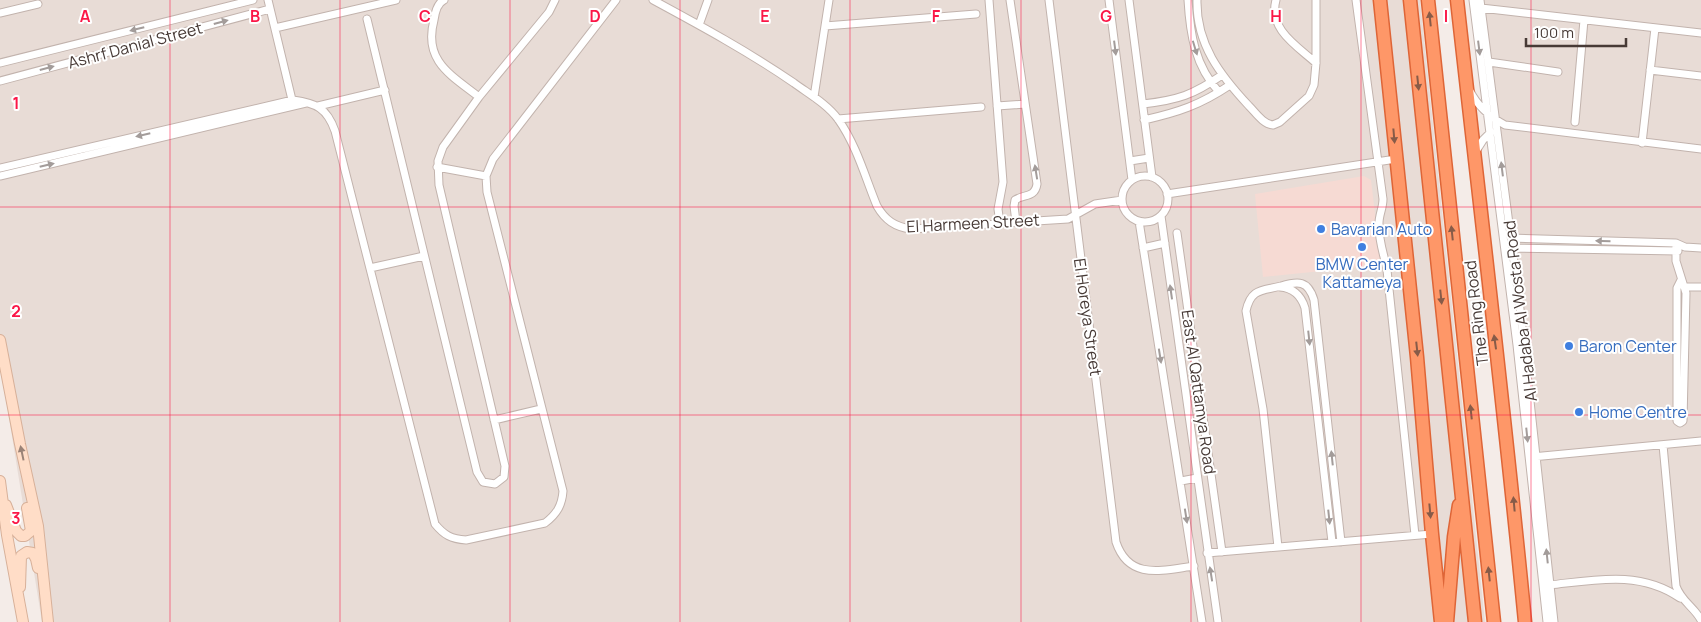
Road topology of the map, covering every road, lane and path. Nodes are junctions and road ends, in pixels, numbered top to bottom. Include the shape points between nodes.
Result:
1 (253, 0) edge
2 (268, 0) edge
3 (396, 0) edge
4 (444, 0) edge
5 (555, 0) edge
6 (616, 0) edge
7 (653, 0) edge
8 (708, 0) edge
9 (829, 0) edge
10 (989, 0) edge
11 (1010, 0) edge
12 (1049, 0) edge
13 (1109, 0) edge
14 (1129, 0) edge
15 (1188, 0) edge
16 (1197, 0) edge
17 (1276, 0) edge
18 (1316, 0) edge
19 (1356, 0) edge
20 (1380, 0) edge
21 (1410, 0) edge
22 (1428, 0) edge
23 (1457, 0) edge
24 (1473, 0) edge
25 (1480, 0) edge
26 (38, 4) dead end
27 (1481, 8) junction
28 (270, 9) junction
29 (0, 14) edge
30 (976, 14) dead end
31 (368, 19) dead end
32 (1584, 20) junction
33 (1199, 24) junction
34 (700, 25) junction
35 (1190, 25) junction
36 (825, 26) junction
37 (275, 28) junction
38 (1654, 28) junction
39 (1701, 33) edge
40 (1489, 62) junction
41 (0, 63) edge
42 (1316, 63) junction
43 (1650, 70) junction
44 (1558, 72) dead end
45 (1222, 75) junction
46 (1701, 76) edge
47 (1466, 78) junction
48 (0, 81) edge
49 (1210, 83) junction
50 (1230, 85) junction
51 (385, 90) junction
52 (1219, 92) junction
53 (479, 97) junction
54 (814, 97) junction
55 (293, 103) junction
56 (1025, 104) junction
57 (1142, 104) junction
58 (318, 106) junction
59 (997, 106) junction
60 (981, 107) dead end
61 (1487, 114) junction
62 (838, 119) junction
63 (1144, 120) junction
64 (1575, 122) dead end
65 (1497, 124) junction
66 (1490, 133) junction
67 (1642, 143) junction
68 (1701, 149) edge
69 (1149, 158) junction
70 (1474, 158) junction
71 (1396, 159) junction
72 (1130, 161) junction
73 (1377, 162) junction
74 (437, 166) junction
75 (0, 168) edge
76 (0, 176) edge
77 (486, 176) junction
78 (1152, 177) junction
79 (1132, 180) junction
80 (1167, 194) junction
81 (1122, 200) junction
82 (1075, 216) junction
83 (1161, 216) junction
84 (1016, 222) junction
85 (1139, 222) junction
86 (1000, 223) junction
87 (1177, 233) dead end
88 (1511, 238) junction
89 (1580, 240) junction
90 (1628, 242) junction
91 (1676, 243) junction
92 (1165, 244) junction
93 (1685, 247) junction
94 (1143, 248) junction
95 (1512, 248) junction
96 (1701, 248) edge
97 (1579, 250) junction
98 (1628, 251) junction
99 (1675, 252) junction
100 (424, 256) junction
101 (370, 268) junction
102 (1683, 283) junction
103 (1279, 286) junction
104 (1701, 287) edge
105 (1316, 317) junction
106 (1306, 318) junction
107 (0, 340) edge
108 (1326, 407) junction
109 (1316, 408) junction
110 (541, 409) junction
111 (494, 420) junction
112 (1701, 441) edge
113 (1663, 445) junction
114 (1533, 457) junction
115 (1197, 478) junction
116 (0, 481) edge
117 (1180, 481) junction
118 (28, 485) junction
119 (1335, 485) junction
120 (1325, 486) junction
121 (1462, 493) junction
122 (2, 495) junction
123 (1432, 534) junction
124 (1415, 535) junction
125 (1332, 542) junction
126 (1342, 542) junction
127 (1278, 547) junction
128 (1222, 552) junction
129 (1207, 553) junction
130 (1194, 566) junction
131 (1550, 585) junction
132 (44, 588) junction
133 (18, 595) junction
134 (1682, 600) junction
135 (1701, 620) edge
136 (1550, 621) edge
137 (23, 622) edge
138 (48, 622) edge
139 (1202, 622) edge
140 (1218, 622) edge
141 (1441, 622) edge
142 (1447, 622) edge
143 (1475, 622) edge
144 (1494, 622) edge
145 (1525, 622) edge

1 -> 41 street, Ashrf Danial Street
2 - 28 street
3 - 37 street
4 - 53 street via 439,4 432,27 435,55 445,71
5 - 53 street
6 - 77 street via 492,159
7 - 34 street, El Harmeen Street
8 - 34 street
9 - 36 street
10 - 59 street
11 - 56 street
12 - 82 street, El Horeya Street
13 -> 72 street
14 - 57 street
15 - 35 street
16 - 33 street
17 - 42 street via 1274,14 1279,28
18 - 42 street
19 - 73 street
20 -> 71 highway
21 -> 121 highway, The Ring Road
144 -> 22 highway, The Ring Road
23 - 47 highway, The Ring Road
24 -> 61 street, Al Hadaba Al Wosta Road
25 - 27 street, Al Hadaba Al Wosta Road
26 - 29 street
27 - 32 street
27 - 40 street, Al Hadaba Al Wosta Road
28 - 37 street
48 -> 28 street, Ashrf Danial Street
30 - 36 street
31 - 51 street
32 - 38 street
32 - 64 street
33 - 35 street
33 - 45 street via 1210,56
34 - 54 street, El Harmeen Street
35 -> 49 street via 1195,49
36 - 54 street
37 - 55 street
38 - 39 street
38 - 43 street
40 - 44 street
40 - 65 street, Al Hadaba Al Wosta Road
42 - 50 street via 1309,96 1275,124 1264,121
43 - 46 street
43 - 67 street
45 - 49 street
45 - 50 street
47 - 61 street via 1472,94
47 - 70 highway, The Ring Road
49 - 52 street
49 - 57 street via 1180,98
50 - 52 street
51 - 58 street
51 - 100 street
52 - 63 street via 1184,110
53 - 74 street via 443,148
54 - 62 street, El Harmeen Street
55 - 58 street via 308,102
55 -> 75 street
76 -> 55 street
56 - 59 street
84 -> 56 street via 1015,200 1033,194 1037,187
57 - 63 street
58 - 101 street via 332,121
59 - 86 street via 1003,182 998,208
60 - 62 street
61 - 65 street
61 - 66 street, Al Hadaba Al Wosta Road
62 - 86 street, El Harmeen Street via 862,165 881,214 894,225 911,229
63 - 69 street
65 - 66 street
65 - 67 street
88 -> 65 street, Al Hadaba Al Wosta Road
66 - 70 street
66 -> 114 street, Al Hadaba Al Wosta Road
67 - 68 street
69 - 72 street
69 - 78 street
145 -> 70 highway, The Ring Road via 1504,403
71 - 73 street
71 -> 123 highway
72 - 79 street
73 - 80 street
73 - 124 street via 1383,203 1379,230 1387,270
74 - 77 street
74 - 111 street via 438,184
77 - 110 street via 486,192
78 - 79 street
78 - 80 street via 1161,183
79 - 81 street via 1124,189
80 - 83 street via 1167,205
81 - 82 street, El Harmeen Street via 1096,204
81 - 85 street via 1127,214
82 - 84 street, El Harmeen Street
82 - 130 street, El Horeya Street via 1118,548 1128,562 1142,570 1152,572
83 - 85 street via 1151,222
83 - 92 street
84 - 86 street, El Harmeen Street
85 - 94 street
87 - 128 street, East Al Qattamya Road
88 - 89 street
88 - 95 street, Al Hadaba Al Wosta Road
90 -> 89 street
89 - 97 street
90 - 91 street
90 - 98 street
91 - 93 street
91 - 99 street
92 - 94 street
115 -> 92 street
93 - 96 street
93 - 99 street
94 -> 117 street
95 - 97 street
95 - 114 street, Al Hadaba Al Wosta Road
97 - 98 street
98 - 99 street
99 - 102 street
100 - 101 street
100 - 111 street via 477,472 483,482 489,484 500,481 506,472
101 - 110 street via 431,513 442,534 466,540 545,523 553,517 559,509 563,491
102 - 102 street via 1683,421 1680,423 1677,421 1677,288
102 - 104 street
103 - 105 street via 1297,282 1306,286 1313,297
103 - 106 street via 1298,295 1304,304
103 - 127 street via 1256,292 1246,311 1264,409
105 - 106 street
105 - 108 street
106 -> 109 street
118 -> 107 main road
108 - 109 street
119 -> 108 street
109 - 120 street
110 - 111 street
112 - 113 street
113 - 114 street
113 - 134 street via 1676,586
131 -> 114 street, Al Hadaba Al Wosta Road
114 - 136 street, Al Hadaba Al Wosta Road
115 - 117 street
115 - 129 street
116 - 122 main road
117 -> 130 street
118 - 122 main road via 31,531 25,536 18,534
118 - 132 main road via 38,526
119 - 120 street
119 - 126 street
120 -> 125 street
121 - 142 highway via 1455,530
121 - 143 highway, The Ring Road
122 - 133 main road
123 - 124 street
123 - 141 highway
124 - 126 street
125 - 126 street
125 - 127 street
127 - 128 street
128 - 129 street
140 -> 129 street
130 - 139 street
131 - 134 street via 1628,579 1656,585
131 - 136 street, Al Hadaba Al Wosta Road
132 - 133 main road via 35,556 27,552 20,559
132 - 138 main road
133 - 137 main road
134 - 135 street

